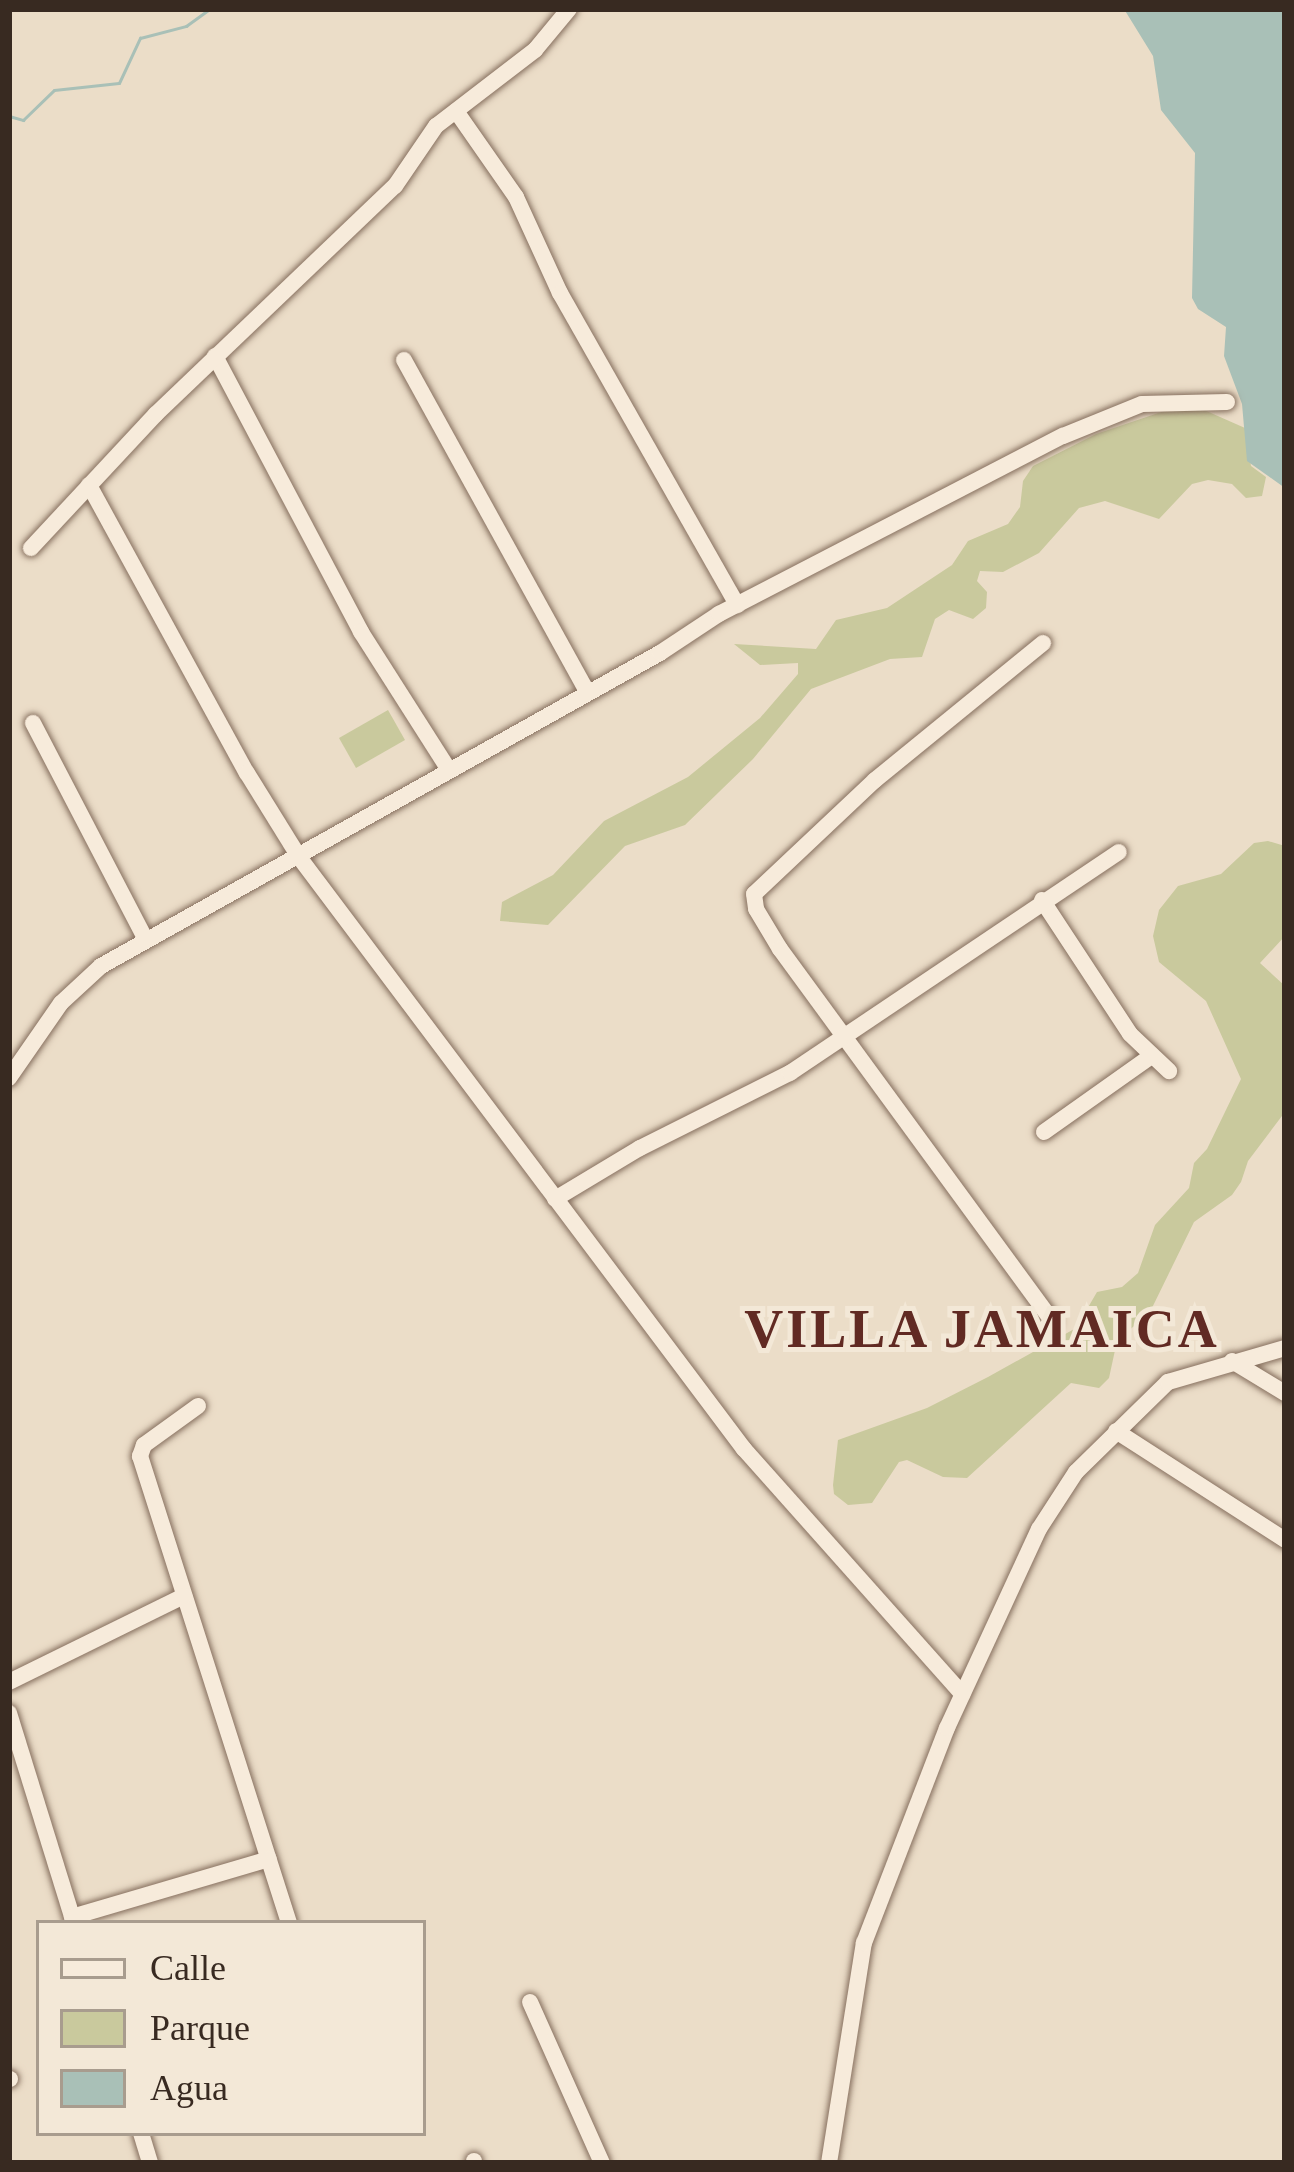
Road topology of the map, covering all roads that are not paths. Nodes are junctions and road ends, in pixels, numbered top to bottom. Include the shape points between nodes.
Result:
1 (569, 9) edge
2 (456, 111) junction
3 (215, 356) junction
4 (404, 360) dead end
5 (1227, 402) dead end
6 (89, 485) junction
7 (31, 548) dead end
8 (737, 605) junction
9 (1042, 644) dead end
10 (588, 693) junction
11 (33, 723) dead end
12 (448, 770) junction
13 (1119, 852) dead end
14 (299, 856) junction
15 (1042, 900) junction
16 (146, 940) junction
17 (844, 1036) junction
18 (1150, 1057) junction
19 (1169, 1071) dead end
20 (9, 1078) edge
21 (1043, 1132) dead end
22 (555, 1199) junction
23 (1052, 1321) dead end
24 (1285, 1348) edge
25 (1232, 1361) junction
26 (1285, 1393) edge
27 (198, 1406) dead end
28 (1116, 1431) junction
29 (1285, 1540) edge
30 (184, 1596) junction
31 (9, 1682) edge
32 (962, 1694) junction
33 (9, 1713) edge
34 (268, 1858) junction
35 (73, 1920) edge
36 (288, 1920) edge
37 (530, 2002) dead end
38 (602, 2163) edge
39 (829, 2163) edge

1 - 2 street via 535,50
2 - 3 street via 427,136 395,186
2 - 8 street via 507,181 560,293
3 - 6 street
3 - 12 street via 362,632
4 - 10 street
5 - 8 street via 1142,404 1064,436
6 - 7 street
6 - 14 street
8 - 10 street
9 - 17 street via 756,888 762,920
10 - 12 street
11 - 16 street
12 - 14 street
13 - 15 street
14 - 16 street
14 - 22 street
15 - 17 street
15 - 18 street
16 - 20 street via 70,992
17 - 22 street
17 - 23 street
18 - 19 street
18 - 21 street
22 - 32 street via 743,1449
24 - 25 street
25 - 26 street
25 - 28 street via 1168,1382
27 - 30 street via 143,1444 140,1456
28 - 29 street
28 - 32 street via 1052,1506
30 - 31 street
30 - 34 street
32 - 39 street via 859,1961
33 - 35 street
34 - 35 street
34 - 36 street
37 - 38 street

